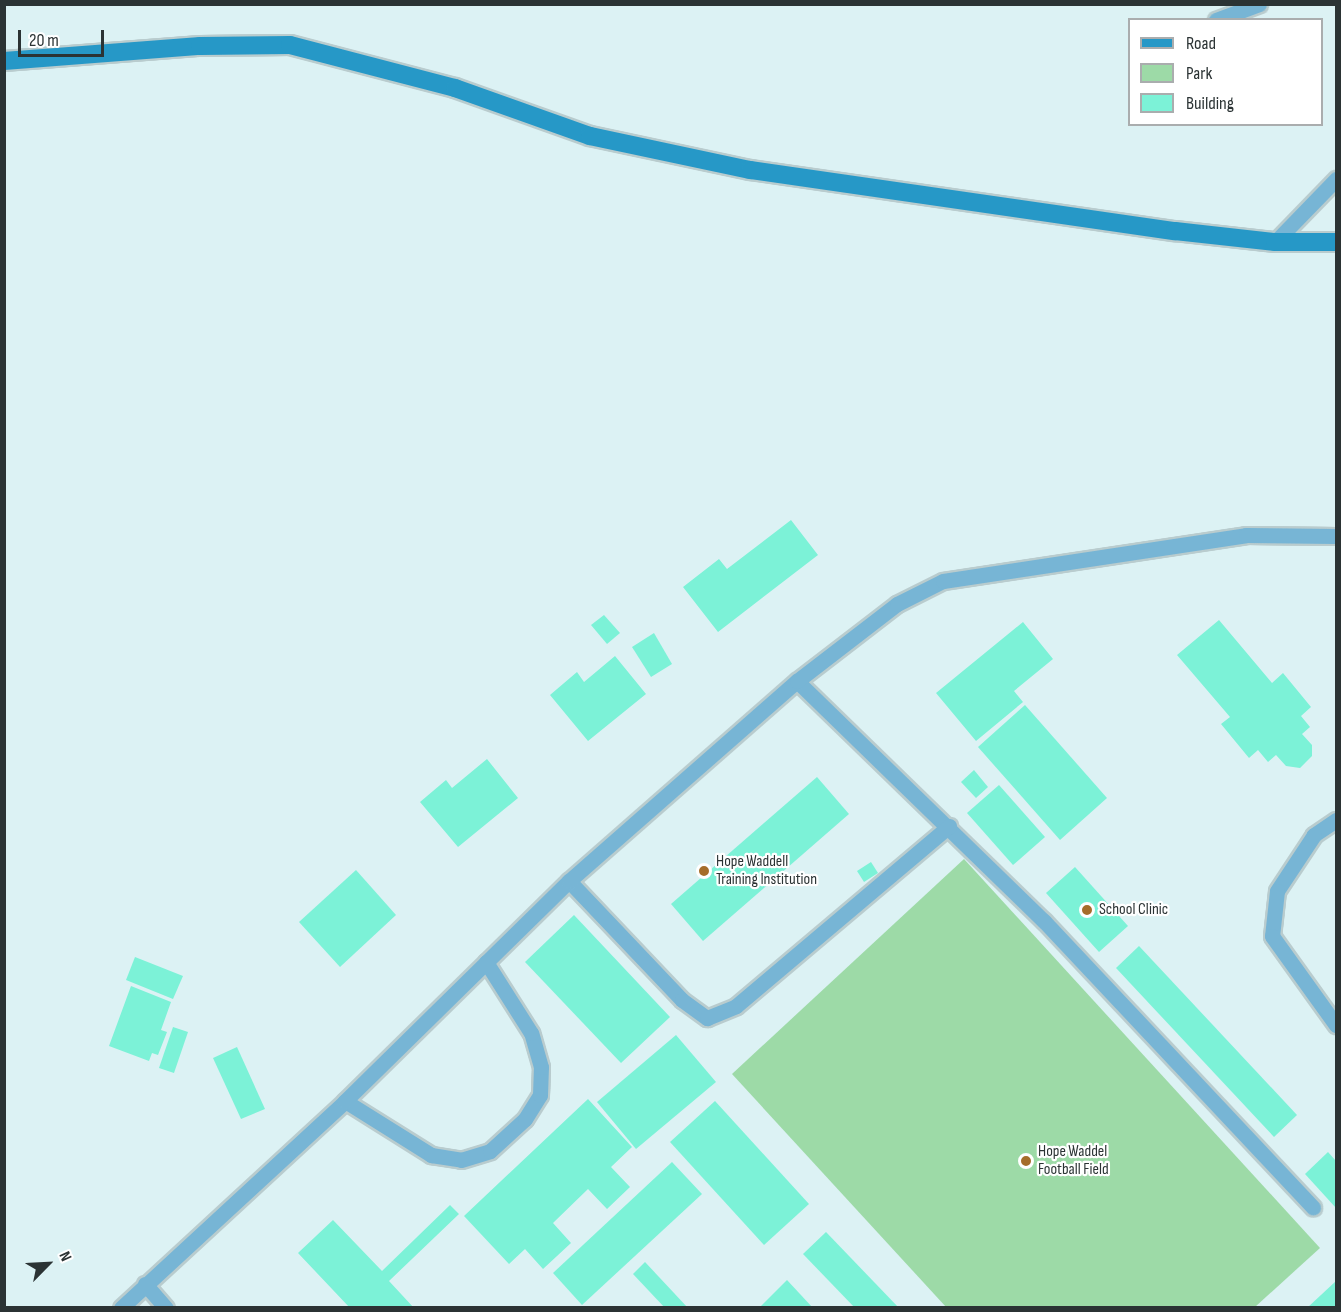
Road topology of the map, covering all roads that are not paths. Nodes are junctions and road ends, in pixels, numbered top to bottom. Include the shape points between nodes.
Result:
1 (1259, 4) edge
2 (1221, 18) edge
3 (4, 61) edge
4 (1336, 179) edge
5 (1275, 242) junction
6 (1336, 242) edge
7 (1336, 536) edge
8 (797, 681) junction
9 (1336, 820) edge
10 (949, 826) junction
11 (569, 881) junction
12 (486, 962) junction
13 (1336, 1025) edge
14 (345, 1101) junction
15 (1313, 1207) dead end
16 (145, 1284) junction
17 (121, 1308) edge
18 (166, 1308) edge

1 - 2 lane
3 - 5 street via 200,46 290,45 455,88 590,136 750,170 1050,216
4 - 5 lane
5 - 6 street
7 - 8 lane via 1246,535 943,581 897,604
8 - 10 lane
8 - 11 lane
9 - 13 lane via 1314,835 1277,891 1272,936
10 - 11 lane via 736,1006 707,1018 682,1000
10 - 15 lane via 1044,921
11 - 12 lane
12 - 14 lane
12 - 14 lane via 531,1033 541,1067 540,1095 525,1119 490,1151 461,1160 431,1155
14 - 16 lane
16 - 17 lane
16 - 18 lane

